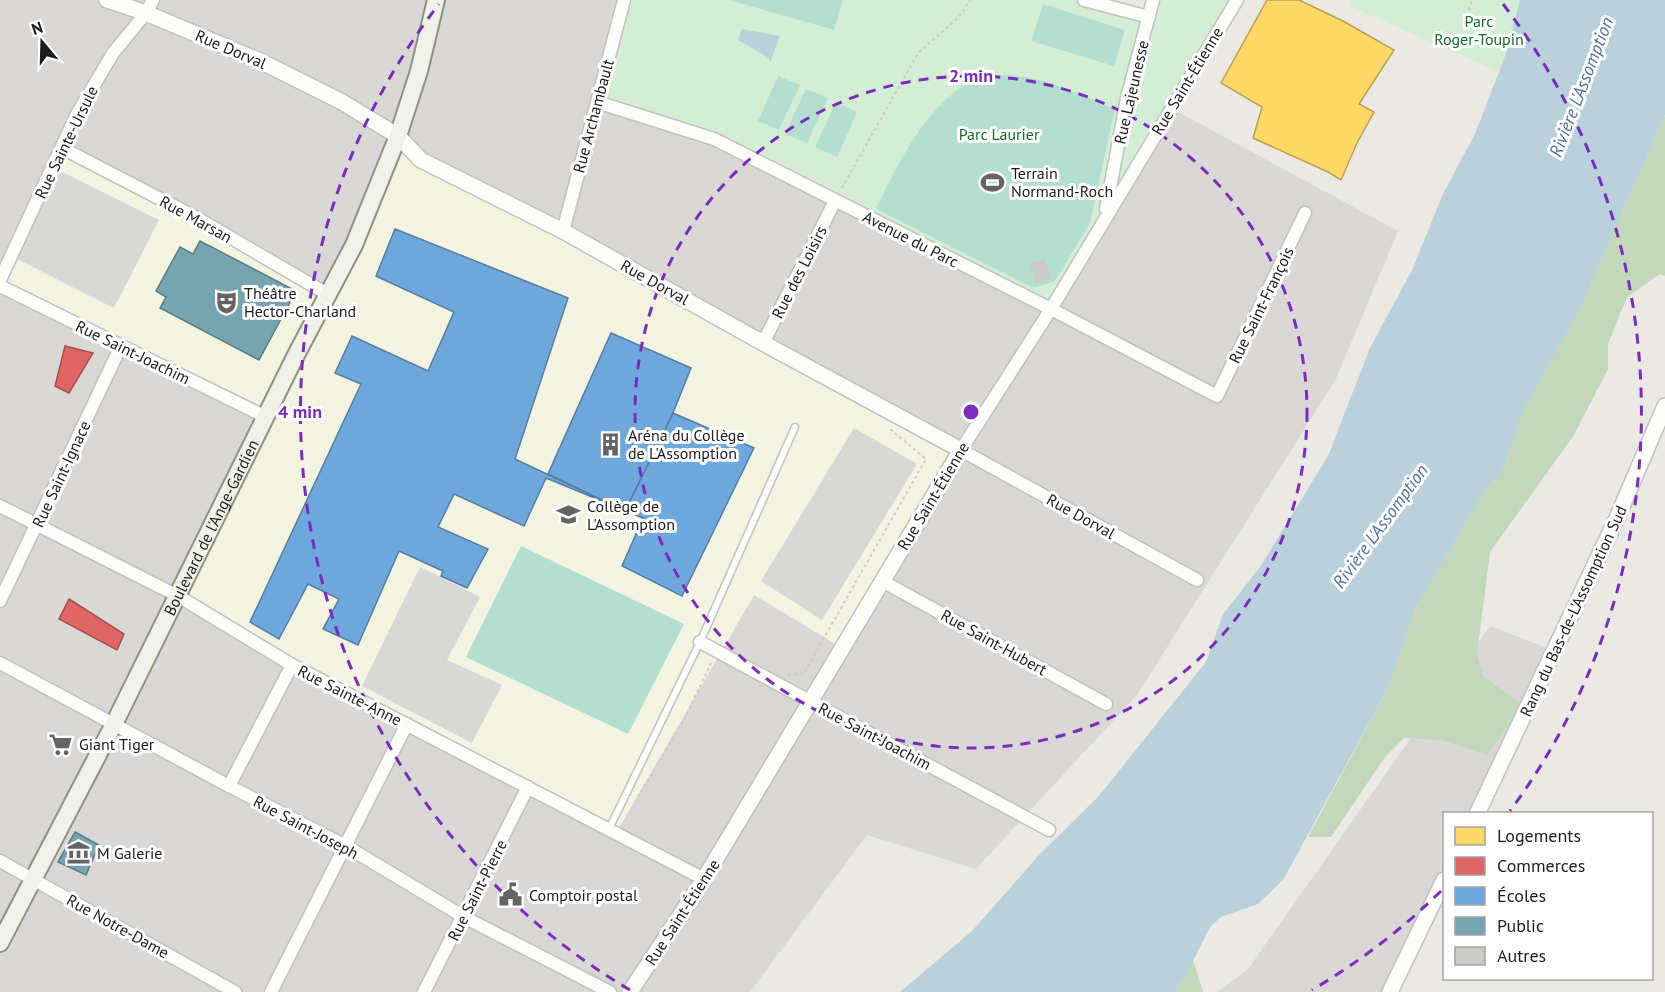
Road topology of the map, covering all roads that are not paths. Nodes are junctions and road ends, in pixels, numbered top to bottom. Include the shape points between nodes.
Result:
1 (107, 0) edge
2 (436, 0) edge
3 (624, 0) edge
4 (1084, 0) edge
5 (1153, 0) edge
6 (1237, 0) edge
7 (150, 7) edge
8 (1149, 17) junction
9 (597, 102) junction
10 (398, 136) junction
11 (62, 148) junction
12 (835, 201) junction
13 (1305, 213) dead end
14 (1104, 219) junction
15 (563, 231) junction
16 (0, 280) edge
17 (0, 286) edge
18 (329, 295) junction
19 (1051, 309) junction
20 (763, 343) junction
21 (121, 346) junction
22 (1217, 396) joint
23 (1665, 406) edge
24 (266, 417) junction
25 (795, 427) dead end
26 (961, 450) junction
27 (0, 506) edge
28 (37, 524) junction
29 (882, 580) junction
30 (1197, 580) dead end
31 (178, 596) junction
32 (0, 601) edge
33 (700, 642) junction
34 (0, 663) edge
35 (292, 664) junction
36 (811, 701) junction
37 (1106, 704) dead end
38 (114, 724) junction
39 (407, 724) junction
40 (229, 786) junction
41 (528, 787) junction
42 (1476, 812) edge
43 (609, 830) junction
44 (1049, 830) dead end
45 (344, 845) junction
46 (0, 861) edge
47 (34, 879) junction
48 (704, 879) junction
49 (1443, 882) edge
50 (464, 917) junction
51 (0, 943) edge
52 (235, 992) edge
53 (271, 992) edge
54 (424, 992) edge
55 (610, 992) edge
56 (630, 992) edge
57 (1390, 992) edge

1 - 7 street, Rue Dorval
2 - 10 main road, Boulevard de l'Ange-Gardien
3 - 9 street, Rue Archambault
4 - 8 street
5 - 8 street, Rue Lajeunesse
6 - 14 street, Rue Saint-Étienne
7 - 10 street, Rue Dorval via 342,102
7 - 11 street, Rue Sainte-Ursule via 113,52
8 - 14 street, Rue Lajeunesse via 1126,98
9 - 12 street, Avenue du Parc via 714,139
9 - 15 street, Rue Archambault
10 - 15 street, Rue Dorval via 421,160
10 - 18 main road, Boulevard de l'Ange-Gardien via 362,228
11 - 16 street, Rue Sainte-Ursule
11 - 18 street, Rue Marsan via 198,218
12 - 19 street, Avenue du Parc
12 - 20 street, Rue des Loisirs
13 - 22 street, Rue Saint-François
14 - 19 street, Rue Saint-Étienne
15 - 20 street, Rue Dorval
17 - 21 street, Rue Saint-Joachim
18 - 24 main road, Boulevard de l'Ange-Gardien
19 - 22 street, Avenue du Parc
19 - 26 street, Rue Saint-Étienne
20 - 26 street, Rue Dorval
21 - 24 street, Rue Saint-Joachim
21 - 28 street, Rue Saint-Ignace
23 - 42 street, Rang du Bas-de-L'Assomption Sud via 1617,518
24 - 31 main road, Boulevard de l'Ange-Gardien
25 - 33 lane
26 - 29 street, Rue Saint-Étienne
26 - 30 street, Rue Dorval
27 - 28 street, Rue Sainte-Anne
28 - 31 street, Rue Sainte-Anne
28 - 32 street, Rue Saint-Ignace
29 - 36 street, Rue Saint-Étienne
29 - 37 street, Rue Saint-Hubert
31 - 35 street, Rue Sainte-Anne
31 - 38 main road, Boulevard de l'Ange-Gardien
33 - 36 street, Rue Saint-Joachim
33 - 43 lane
34 - 38 street, Rue Saint-Joseph
35 - 39 street, Rue Sainte-Anne
35 - 40 street
36 - 44 street, Rue Saint-Joachim
36 - 48 street, Rue Saint-Étienne
38 - 40 street, Rue Saint-Joseph
38 - 47 main road, Boulevard de l'Ange-Gardien
39 - 41 street, Rue Sainte-Anne
39 - 45 street
40 - 45 street, Rue Saint-Joseph
41 - 43 street, Rue Sainte-Anne
41 - 50 street, Rue Saint-Pierre
43 - 48 street, Rue Sainte-Anne
45 - 50 street, Rue Saint-Joseph
45 - 53 street
46 - 47 street, Rue Notre-Dame
47 - 51 main road, Boulevard de l'Ange-Gardien
47 - 52 street, Rue Notre-Dame
48 - 56 street, Rue Saint-Étienne
49 - 57 street
50 - 54 street, Rue Saint-Pierre
50 - 55 street, Rue Saint-Joseph

